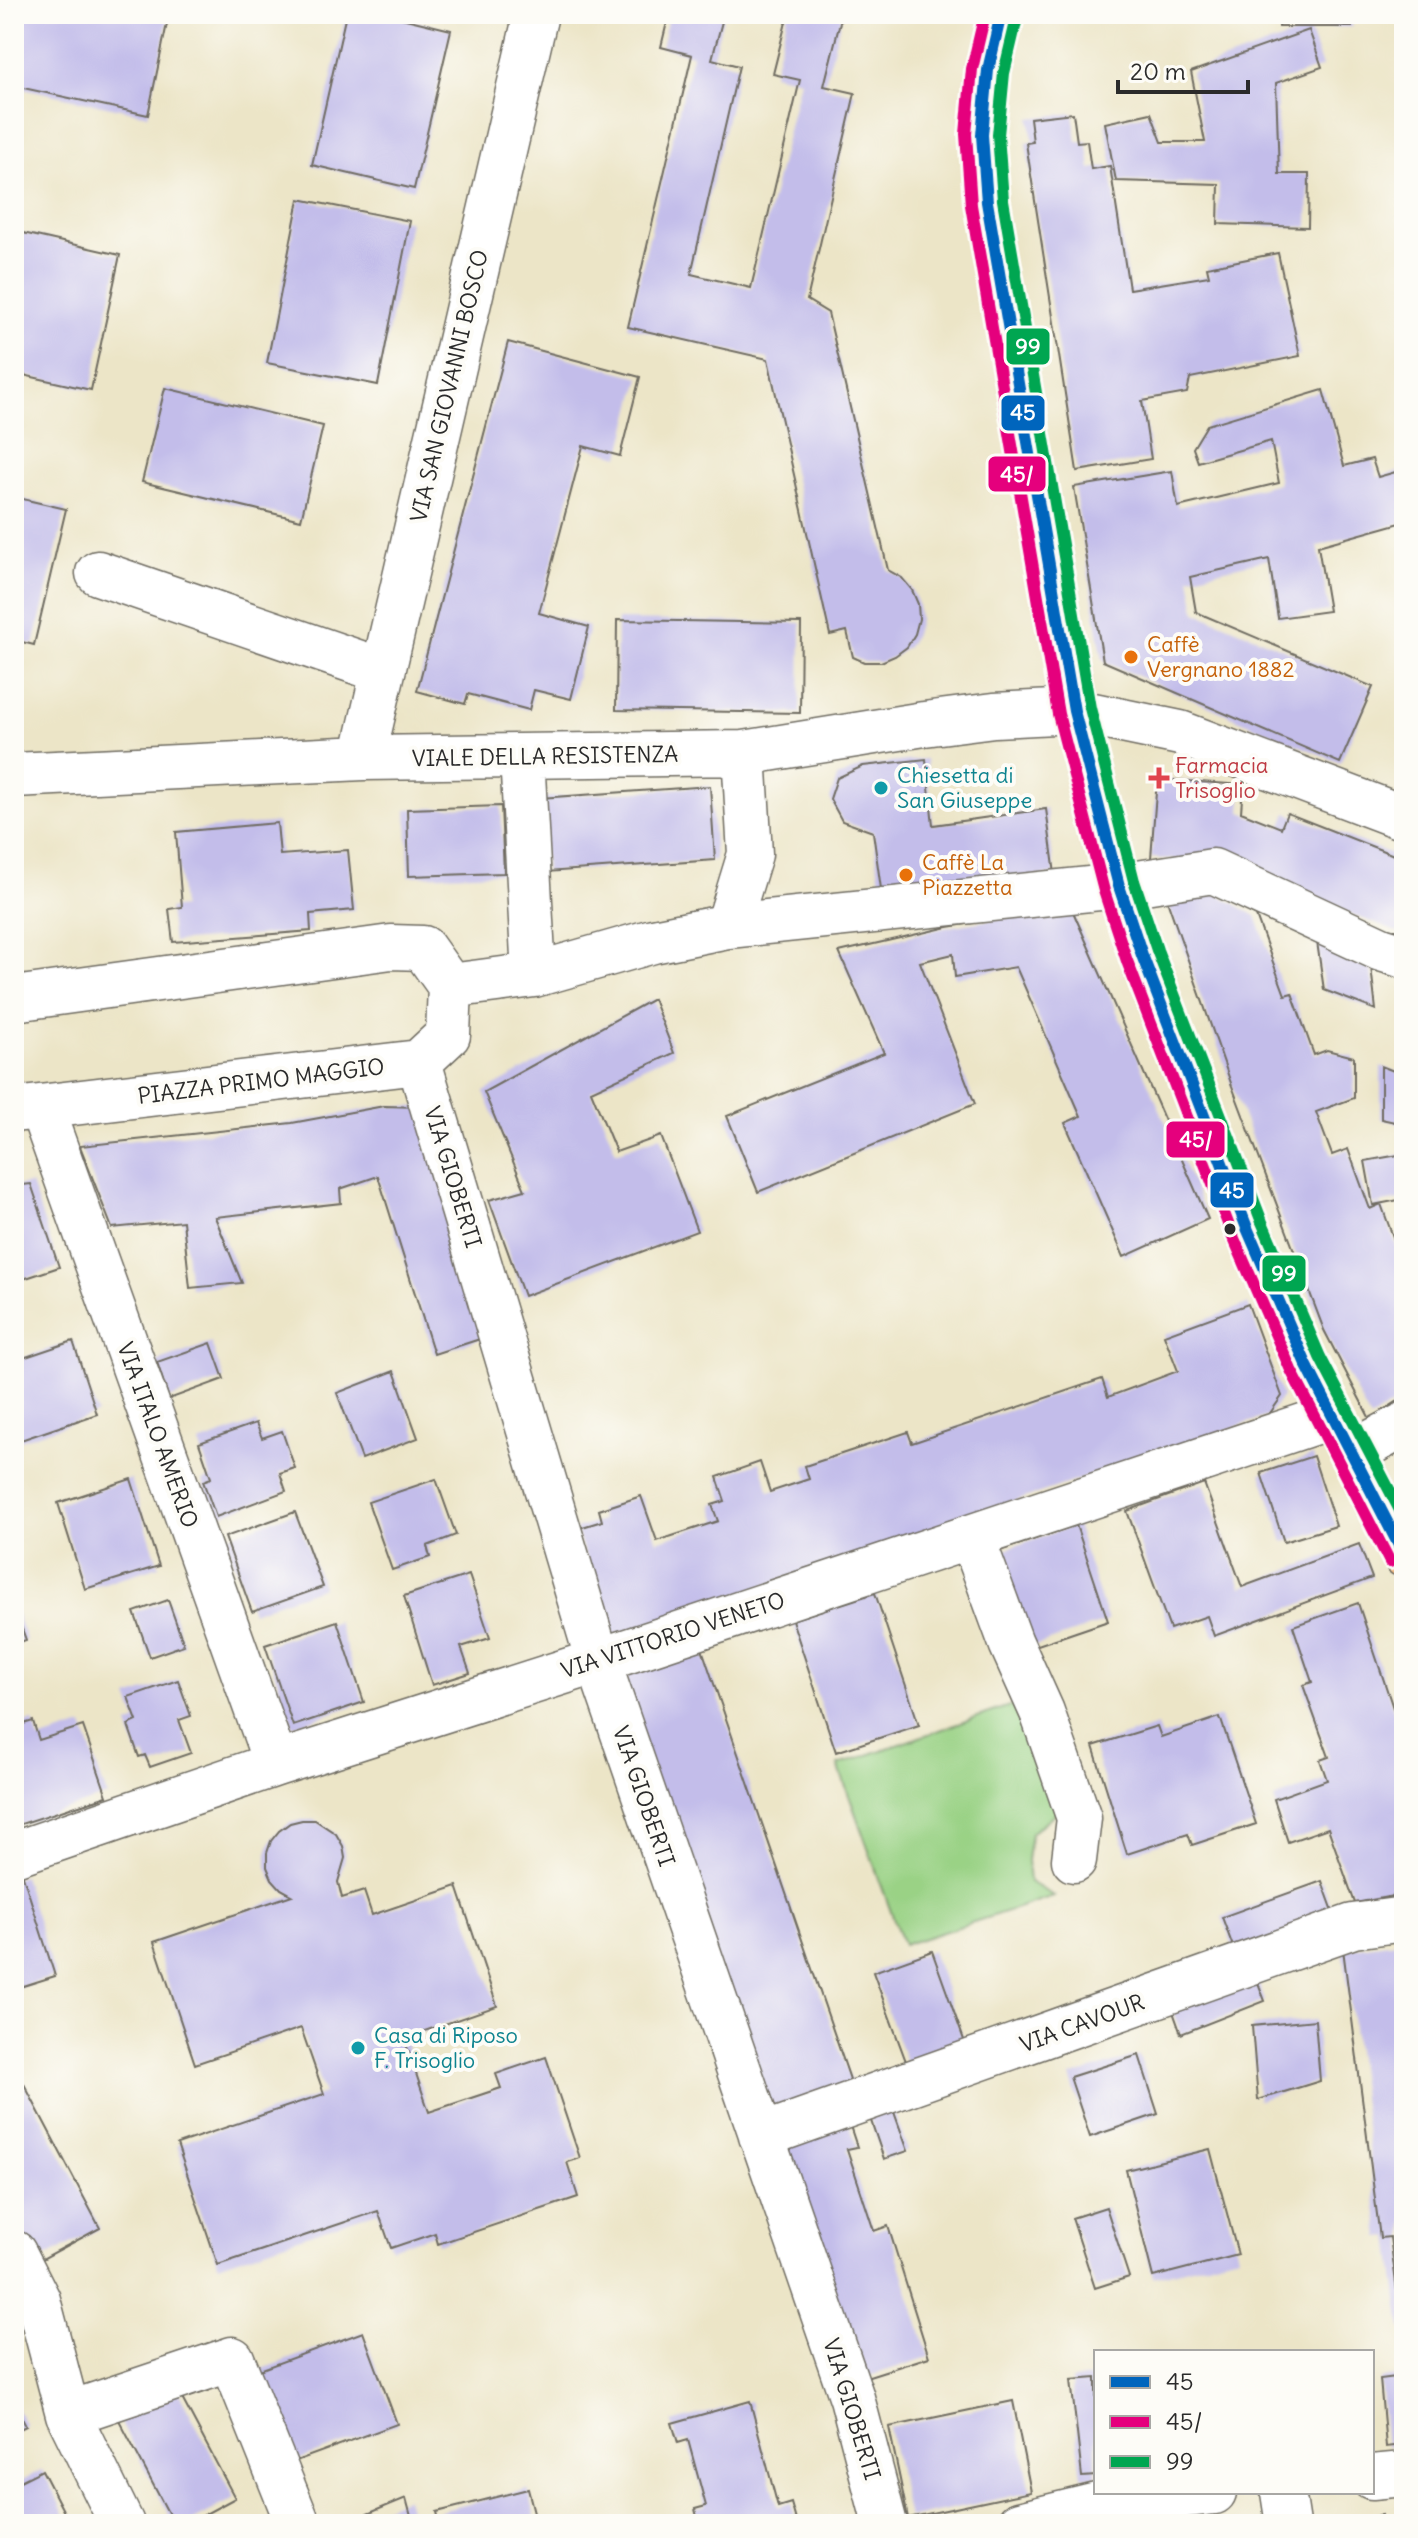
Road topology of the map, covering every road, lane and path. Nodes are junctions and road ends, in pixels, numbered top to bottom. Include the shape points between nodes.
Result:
1 (536, 14) edge
2 (1001, 14) edge
3 (98, 573) dead end
4 (383, 671) junction
5 (1074, 711) junction
6 (744, 753) junction
7 (522, 756) junction
8 (363, 758) junction
9 (14, 775) edge
10 (1404, 818) edge
11 (1119, 886) junction
12 (728, 926) junction
13 (1404, 956) edge
14 (534, 975) junction
15 (450, 986) junction
16 (14, 999) edge
17 (419, 1062) junction
18 (27, 1108) edge
19 (1404, 1425) edge
20 (1342, 1435) junction
21 (972, 1537) junction
22 (1404, 1555) edge
23 (598, 1661) junction
24 (276, 1764) junction
25 (14, 1854) edge
26 (1074, 1860) dead end
27 (1404, 1919) edge
28 (761, 2136) junction
29 (14, 2253) edge
30 (68, 2414) junction
31 (1404, 2474) edge
32 (1374, 2477) edge
33 (1194, 2494) edge
34 (1283, 2494) edge
35 (122, 2524) edge
36 (298, 2524) edge
37 (885, 2524) edge
38 (1019, 2524) edge
39 (1288, 2524) edge

1 - 4 street, VIA SAN GIOVANNI BOSCO
2 - 5 main road via 988,70 982,135 987,202
3 - 4 street
4 - 8 street, VIA SAN GIOVANNI BOSCO
5 - 6 street, VIALE DELLA RESISTENZA via 937,722
5 - 10 street, VIALE DELLA RESISTENZA via 1180,733
5 - 11 main road
6 - 7 street, VIALE DELLA RESISTENZA
6 - 12 street via 750,854
7 - 8 street, VIALE DELLA RESISTENZA
7 - 14 street
8 - 9 street, VIALE DELLA RESISTENZA
11 - 12 street
11 - 13 street via 1213,871
11 - 20 main road via 1247,1228
12 - 14 street
14 - 15 street
15 - 16 street via 423,948 391,947
15 - 17 street via 448,1035
17 - 18 street, PIAZZA PRIMO MAGGIO
17 - 23 street, VIA GIOBERTI
18 - 24 street, VIA ITALO AMERIO
19 - 20 street, VIA VITTORIO VENETO
20 - 21 street, VIA VITTORIO VENETO
20 - 22 main road
21 - 23 street, VIA VITTORIO VENETO
21 - 26 street via 1079,1818
23 - 24 street, VIA VITTORIO VENETO
23 - 28 street, VIA GIOBERTI
24 - 25 street, VIA VITTORIO VENETO
27 - 28 street, VIA CAVOUR via 1353,1926
28 - 37 street, VIA GIOBERTI via 852,2398
29 - 30 street via 38,2300
30 - 35 street
30 - 36 street via 232,2359
31 - 32 street
33 - 38 street via 1105,2503
34 - 39 street

